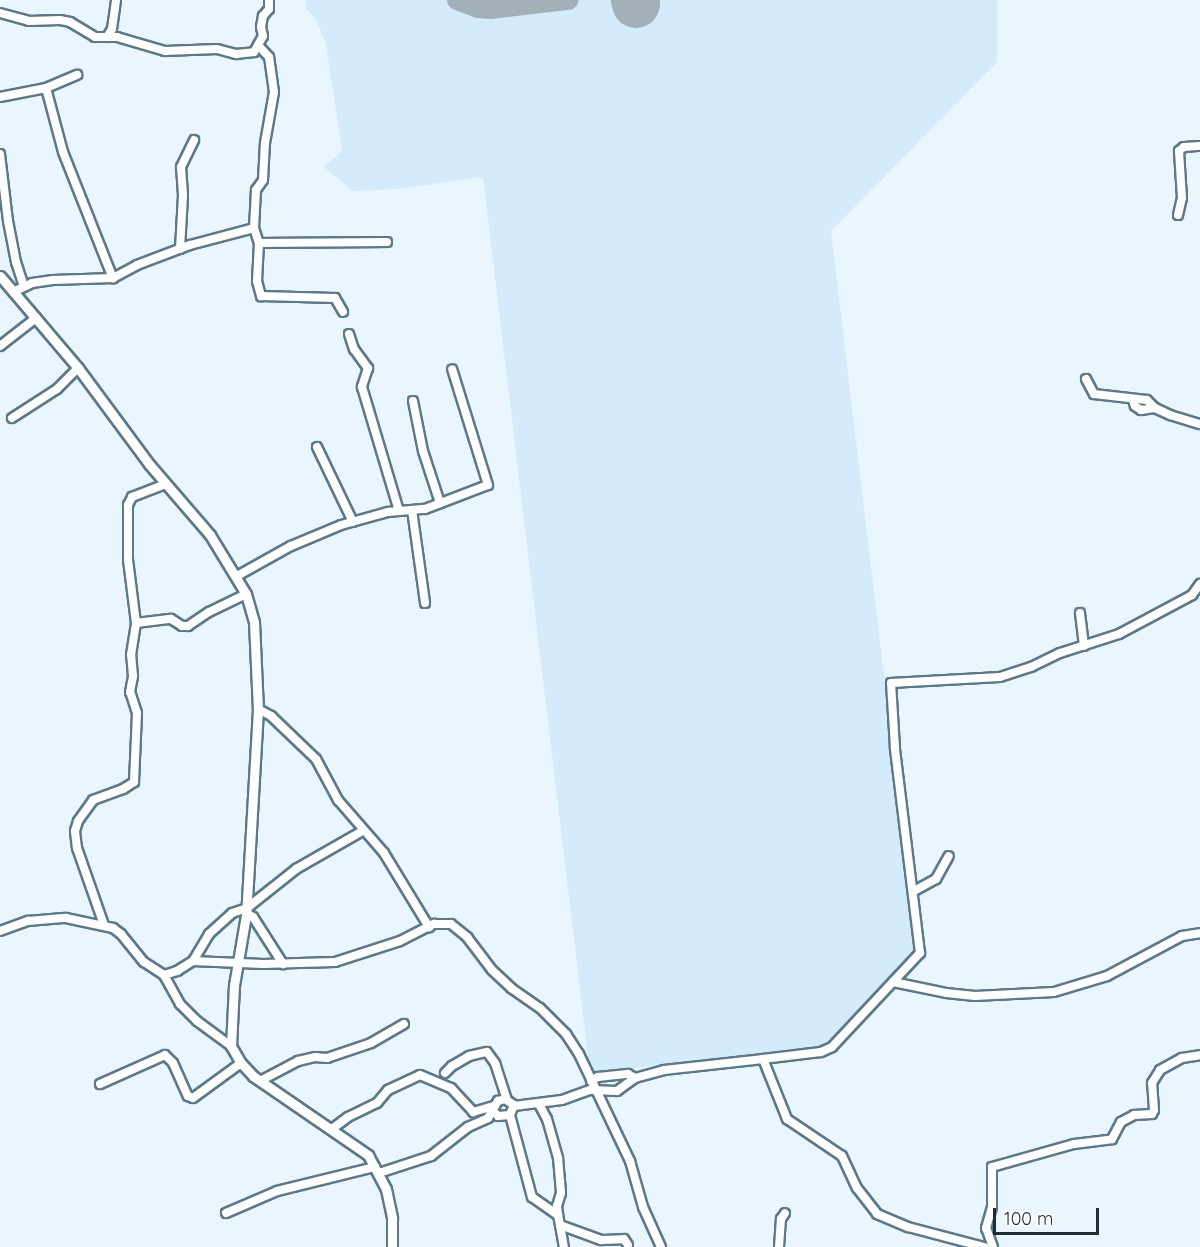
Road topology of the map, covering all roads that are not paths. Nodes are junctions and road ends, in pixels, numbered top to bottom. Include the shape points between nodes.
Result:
1 (116, 0) edge
2 (269, 0) edge
3 (0, 13) edge
4 (107, 38) junction
5 (258, 45) junction
6 (77, 75) dead end
7 (46, 88) junction
8 (0, 97) edge
9 (194, 140) dead end
10 (1200, 146) edge
11 (0, 154) edge
12 (1178, 215) dead end
13 (254, 228) junction
14 (387, 242) dead end
15 (259, 243) junction
16 (180, 249) junction
17 (0, 276) edge
18 (113, 278) junction
19 (24, 287) junction
20 (13, 292) junction
21 (343, 312) dead end
22 (36, 318) junction
23 (349, 334) dead end
24 (0, 346) edge
25 (78, 368) junction
26 (452, 369) dead end
27 (1086, 379) dead end
28 (413, 401) dead end
29 (12, 418) dead end
30 (1200, 424) edge
31 (317, 447) dead end
32 (166, 484) junction
33 (440, 503) junction
34 (412, 510) junction
35 (399, 511) junction
36 (353, 522) junction
37 (237, 576) junction
38 (1200, 584) edge
39 (246, 594) junction
40 (425, 603) dead end
41 (1080, 612) dead end
42 (136, 623) junction
43 (1084, 646) junction
44 (258, 709) junction
45 (364, 830) junction
46 (949, 856) dead end
47 (914, 891) junction
48 (247, 910) junction
49 (104, 926) junction
50 (429, 927) junction
51 (0, 930) edge
52 (1200, 933) edge
53 (193, 961) junction
54 (239, 961) junction
55 (283, 964) junction
56 (164, 975) junction
57 (893, 982) junction
58 (404, 1024) dead end
59 (231, 1046) junction
60 (1200, 1055) edge
61 (763, 1059) junction
62 (241, 1063) junction
63 (445, 1073) junction
64 (634, 1078) junction
65 (433, 1079) junction
66 (260, 1081) junction
67 (591, 1081) junction
68 (100, 1084) dead end
69 (447, 1085) junction
70 (596, 1092) junction
71 (507, 1099) junction
72 (539, 1104) junction
73 (514, 1106) junction
74 (494, 1109) junction
75 (510, 1115) junction
76 (332, 1129) junction
77 (377, 1170) junction
78 (226, 1213) dead end
79 (785, 1213) dead end
80 (558, 1215) junction
81 (560, 1225) junction
82 (603, 1244) edge
83 (628, 1245) dead end
84 (392, 1247) edge
85 (564, 1247) edge
86 (661, 1247) edge
87 (779, 1247) edge
88 (984, 1247) edge
89 (993, 1247) edge

1 - 4 street
2 - 5 street
3 - 4 street via 29,21 70,22 95,37
4 - 5 street via 165,51 217,50 236,54 254,52
5 - 13 street via 269,57 274,92 263,180 256,190
6 - 7 street
7 - 8 street
7 - 18 street via 63,152
9 - 16 street via 181,166
10 - 12 street via 1179,151 1182,198
11 - 19 street via 8,221
13 - 15 street
13 - 16 street
14 - 15 street
15 - 21 street via 257,281 261,296 334,298
16 - 18 street
17 - 20 street
18 - 19 street via 53,280
19 - 20 street
20 - 22 street
22 - 24 street
22 - 25 street
23 - 35 street via 368,368 362,387
25 - 29 street via 57,389
25 - 32 street
26 - 33 street via 488,485
27 - 30 street via 1094,394 1133,400 1141,410 1155,408
28 - 33 street via 423,451
31 - 36 street
32 - 37 street via 210,535
32 - 42 street via 132,497 128,505 128,560
33 - 34 street
34 - 35 street
34 - 40 street
35 - 36 street
36 - 37 street via 291,546
37 - 39 street
38 - 43 street via 1192,594 1134,627
39 - 42 street via 188,626 171,619
39 - 44 street via 254,622
41 - 43 street
42 - 49 street via 130,692 137,713 134,782 93,800 75,831 77,848
43 - 47 street via 1000,677 891,683
44 - 45 street via 306,747 338,800
44 - 48 street
45 - 48 street via 296,869
45 - 50 street via 384,853
46 - 47 street via 936,879
47 - 57 street via 920,953
48 - 53 street via 232,913 209,934
48 - 54 street
48 - 55 street
49 - 51 street via 66,918 28,921
49 - 56 street via 121,934 144,962
50 - 55 street via 400,941 335,962
50 - 67 street via 450,924 467,937 492,970 566,1034
52 - 57 street via 1182,936 1107,976 1054,992 975,996
53 - 54 street
53 - 56 street
54 - 55 street
54 - 59 street
56 - 59 street via 180,1004
57 - 61 street via 832,1047 821,1052
58 - 66 street via 371,1043 327,1058 298,1061
59 - 62 street
60 - 89 street via 1182,1058 1160,1070 1152,1083 1152,1114 1134,1115 1121,1122 1112,1139 1074,1144 992,1167 992,1207 986,1228
61 - 64 street via 664,1070
61 - 88 street via 787,1119 842,1156 857,1188 876,1214 908,1227
62 - 66 street
62 - 68 street via 193,1098 188,1096 173,1063 165,1055
63 - 65 street
63 - 69 street
63 - 71 street via 469,1056 486,1052 495,1064
64 - 67 street via 628,1074
64 - 70 street via 617,1091
65 - 69 street
65 - 76 street via 420,1075 400,1083 377,1103
66 - 76 street
67 - 70 street
69 - 74 street via 473,1112
70 - 72 street via 590,1090
70 - 86 street via 630,1161 643,1207
71 - 73 street
71 - 74 street via 498,1101
72 - 73 street
72 - 80 street via 550,1126 558,1158
73 - 75 street
74 - 75 street via 498,1116
74 - 77 street via 431,1156
75 - 80 street via 532,1197
76 - 77 street via 368,1155
77 - 78 street via 277,1191
77 - 84 street via 392,1218
79 - 87 street
80 - 81 street
81 - 82 street
81 - 85 street
82 - 83 street via 624,1239

